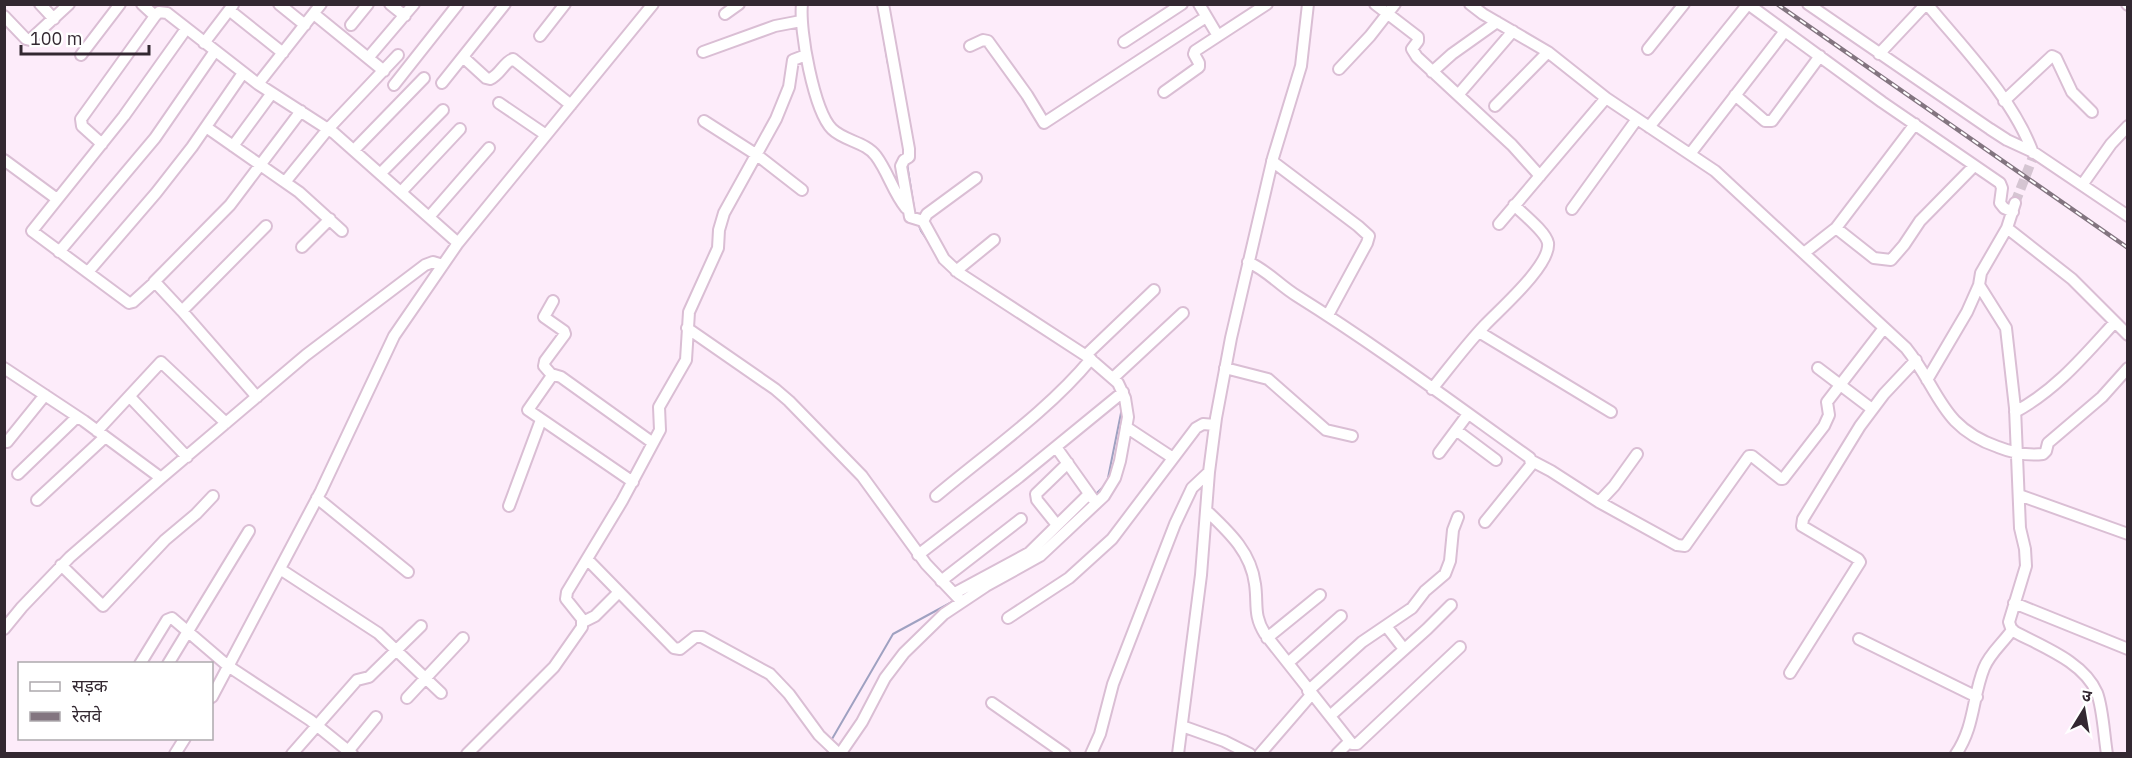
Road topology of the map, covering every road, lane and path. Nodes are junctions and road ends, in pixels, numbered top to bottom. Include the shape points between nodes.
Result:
1 (40, 4) edge
2 (69, 4) edge
3 (120, 4) edge
4 (142, 4) edge
5 (279, 4) edge
6 (321, 4) edge
7 (368, 4) edge
8 (390, 4) edge
9 (414, 4) edge
10 (458, 4) edge
11 (565, 4) edge
12 (653, 4) edge
13 (739, 4) edge
14 (802, 4) edge
15 (883, 4) edge
16 (1182, 4) edge
17 (1199, 4) edge
18 (1267, 4) edge
19 (1308, 4) edge
20 (1375, 4) edge
21 (1395, 4) edge
22 (1470, 4) edge
23 (1684, 4) edge
24 (1748, 4) edge
25 (1808, 4) edge
26 (1927, 4) edge
27 (505, 5) edge
28 (231, 7) edge
29 (314, 14) junction
30 (724, 14) dead end
31 (1388, 14) junction
32 (4, 16) edge
33 (155, 16) junction
34 (405, 16) junction
35 (1206, 17) junction
36 (54, 19) junction
37 (801, 21) junction
38 (1497, 22) junction
39 (305, 25) junction
40 (351, 25) dead end
41 (186, 29) junction
42 (1514, 31) junction
43 (1785, 31) junction
44 (540, 36) dead end
45 (1218, 36) junction
46 (1124, 42) dead end
47 (204, 43) junction
48 (970, 46) dead end
49 (1648, 49) dead end
50 (215, 51) junction
51 (703, 52) dead end
52 (1548, 52) junction
53 (283, 53) junction
54 (1880, 54) junction
55 (81, 55) dead end
56 (398, 55) dead end
57 (806, 55) junction
58 (1820, 56) junction
59 (463, 57) junction
60 (368, 58) junction
61 (1339, 69) dead end
62 (384, 71) junction
63 (1432, 72) junction
64 (243, 73) junction
65 (424, 78) dead end
66 (442, 83) dead end
67 (258, 84) junction
68 (394, 85) dead end
69 (1164, 92) dead end
70 (272, 93) junction
71 (1458, 95) junction
72 (1735, 95) junction
73 (1606, 98) junction
74 (2004, 100) junction
75 (499, 102) dead end
76 (571, 105) junction
77 (1496, 106) dead end
78 (443, 110) dead end
79 (301, 111) junction
80 (2092, 112) dead end
81 (1637, 119) junction
82 (704, 121) dead end
83 (1915, 124) junction
84 (2127, 126) edge
85 (206, 127) junction
86 (1649, 128) junction
87 (328, 129) junction
88 (460, 129) dead end
89 (546, 135) junction
90 (102, 144) junction
91 (233, 146) junction
92 (489, 148) dead end
93 (354, 150) junction
94 (1690, 153) junction
95 (757, 155) junction
96 (2033, 155) junction
97 (4, 160) edge
98 (1272, 161) junction
99 (1974, 166) junction
100 (261, 167) junction
101 (380, 174) junction
102 (1540, 176) junction
103 (976, 178) dead end
104 (285, 182) junction
105 (2082, 185) junction
106 (802, 190) dead end
107 (401, 192) junction
108 (57, 199) junction
109 (1514, 206) junction
110 (1572, 209) dead end
111 (2127, 216) edge
112 (429, 217) junction
113 (917, 218) junction
114 (330, 219) junction
115 (1498, 224) dead end
116 (266, 226) dead end
117 (1836, 228) junction
118 (2007, 228) junction
119 (342, 231) dead end
120 (994, 240) dead end
121 (458, 243) junction
122 (302, 247) dead end
123 (59, 252) junction
124 (1804, 254) junction
125 (1248, 262) junction
126 (443, 265) junction
127 (956, 271) junction
128 (88, 272) junction
129 (154, 282) junction
130 (1979, 285) junction
131 (1154, 290) dead end
132 (553, 301) dead end
133 (182, 310) junction
134 (1183, 313) dead end
135 (1328, 315) junction
136 (2115, 322) junction
137 (687, 328) junction
138 (1884, 328) junction
139 (1479, 332) junction
140 (2127, 335) edge
141 (1088, 360) junction
142 (1916, 360) junction
143 (4, 368) edge
144 (1226, 368) junction
145 (1818, 368) dead end
146 (2127, 368) edge
147 (551, 374) junction
148 (1113, 378) junction
149 (1927, 380) junction
150 (1841, 386) junction
151 (1431, 389) junction
152 (1121, 393) junction
153 (45, 395) junction
154 (129, 397) junction
155 (257, 397) junction
156 (1872, 409) junction
157 (1611, 412) dead end
158 (2015, 412) junction
159 (1468, 414) junction
160 (77, 417) junction
161 (541, 420) junction
162 (226, 423) junction
163 (1215, 425) junction
164 (1126, 428) junction
165 (1456, 430) junction
166 (101, 434) junction
167 (1352, 436) dead end
168 (7, 442) dead end
169 (653, 443) junction
170 (1056, 447) junction
171 (1439, 453) dead end
172 (1637, 454) dead end
173 (2017, 454) junction
174 (187, 457) junction
175 (1173, 458) junction
176 (1496, 460) dead end
177 (1532, 461) junction
178 (1068, 463) junction
179 (1209, 472) junction
180 (18, 474) dead end
181 (161, 478) junction
182 (633, 482) junction
183 (2019, 495) junction
184 (213, 496) dead end
185 (936, 496) dead end
186 (317, 498) junction
187 (1092, 499) junction
188 (37, 500) dead end
189 (1599, 502) junction
190 (509, 506) dead end
191 (1207, 511) junction
192 (1458, 517) dead end
193 (1021, 519) dead end
194 (1485, 522) dead end
195 (1057, 525) junction
196 (249, 531) dead end
197 (2127, 534) edge
198 (918, 555) junction
199 (587, 559) junction
200 (62, 565) junction
201 (280, 569) junction
202 (408, 572) dead end
203 (941, 581) junction
204 (619, 592) junction
205 (1320, 595) dead end
206 (959, 598) junction
207 (2014, 603) junction
208 (1451, 605) dead end
209 (1341, 616) dead end
210 (1008, 618) dead end
211 (583, 622) junction
212 (421, 626) dead end
213 (1386, 626) junction
214 (4, 629) edge
215 (2012, 630) junction
216 (188, 632) junction
217 (464, 638) dead end
218 (1267, 638) junction
219 (1860, 639) dead end
220 (1460, 647) dead end
221 (1404, 649) junction
222 (2127, 649) edge
223 (396, 650) junction
224 (141, 662) edge
225 (169, 662) edge
226 (1288, 663) junction
227 (228, 666) junction
228 (1790, 673) dead end
229 (426, 678) junction
230 (441, 693) dead end
231 (1310, 693) junction
232 (213, 695) edge
233 (1977, 697) junction
234 (407, 698) dead end
235 (992, 703) dead end
236 (376, 717) dead end
237 (1330, 717) junction
238 (317, 726) junction
239 (1182, 726) junction
240 (184, 740) edge
241 (1349, 742) junction
242 (346, 751) edge
243 (837, 751) edge
244 (175, 753) edge
245 (292, 753) edge
246 (467, 753) edge
247 (1065, 753) edge
248 (1091, 753) edge
249 (1178, 753) edge
250 (1250, 753) edge
251 (1260, 753) edge
252 (1337, 753) edge
253 (1956, 753) edge
254 (2107, 753) edge

1 - 36 street
2 - 36 street
3 - 55 street
4 - 33 street
5 - 39 street
6 - 29 street
7 - 40 street
8 - 34 street
9 - 34 street
10 - 68 street
11 - 44 street
12 - 76 street
13 - 30 street
14 - 37 street
15 - 113 street via 909,149 901,172
16 - 46 street
17 - 35 street
18 - 45 street
19 - 98 street via 1301,66
20 - 31 street
21 - 31 street
22 - 38 street
23 - 49 street
24 - 43 street
24 - 86 street
25 - 54 street
26 - 54 street
26 - 74 street
27 - 59 street
28 - 47 street
28 - 53 street
29 - 39 street
29 - 60 street
31 - 61 street
31 - 63 street via 1418,37 1412,50
32 - 36 street via 30,40
33 - 41 street via 167,13
33 - 90 street via 81,118 82,126
34 - 60 street
35 - 45 street
35 - 48 street via 1044,123 988,41
37 - 51 street via 775,26
37 - 57 street
38 - 42 street
38 - 63 street
39 - 53 street
41 - 47 street
41 - 90 street
42 - 52 street
42 - 71 street
43 - 58 street
43 - 72 street
45 - 69 street via 1194,52 1199,67
47 - 50 street
50 - 64 street
50 - 123 street via 155,138
52 - 73 street
52 - 77 street
53 - 67 street
54 - 96 street
56 - 62 street
57 - 95 street via 793,60 786,97
57 - 113 street via 820,109 829,126 873,153 899,199
58 - 72 street via 1768,122
58 - 83 street
59 - 66 street
59 - 76 street via 490,79 513,59
60 - 62 street
62 - 87 street
63 - 71 street
64 - 67 street
64 - 85 street
65 - 93 street
67 - 70 street
70 - 79 street
70 - 91 street
71 - 102 street
72 - 94 street
73 - 81 street
73 - 102 street
74 - 80 street via 2052,56 2072,92
74 - 96 street
75 - 89 street
76 - 89 street
78 - 101 street
79 - 87 street
79 - 100 street
81 - 86 street
81 - 110 street
82 - 95 street
83 - 99 street
83 - 117 street
84 - 105 street
85 - 91 street
85 - 128 street
86 - 94 street
87 - 93 street
87 - 104 street
88 - 107 street
89 - 121 street
90 - 108 street
91 - 100 street
92 - 112 street
93 - 101 street
94 - 124 street via 1715,171
95 - 106 street
95 - 137 street via 724,213 718,248 691,307
96 - 105 street
97 - 108 street
98 - 125 street
98 - 135 street via 1369,236
99 - 117 street via 1920,221 1891,260 1874,258
99 - 118 street via 2000,183 2000,203 2004,208 2014,207
100 - 104 street
100 - 129 street via 230,205
101 - 107 street
102 - 109 street
103 - 113 street
104 - 114 street
105 - 111 street
107 - 112 street
108 - 123 street via 32,231
109 - 115 street
109 - 139 street via 1547,239 1548,248 1533,275
112 - 121 street
113 - 127 street
114 - 119 street
114 - 122 street
116 - 133 street
117 - 124 street
118 - 130 street via 1981,273
118 - 136 street via 2072,279
120 - 127 street
121 - 126 street
123 - 128 street
124 - 138 street
125 - 135 street via 1264,269 1289,291
125 - 144 street
126 - 155 street via 433,262 422,267
126 - 186 street via 394,336
127 - 141 street
128 - 129 street via 129,303
129 - 133 street
130 - 149 street
130 - 158 street via 2006,328
131 - 141 street
132 - 147 street via 544,317 565,333 544,363
133 - 155 street
134 - 148 street
135 - 151 street
136 - 140 street
136 - 158 street via 2060,380
137 - 169 street via 686,360 659,407 661,428
137 - 198 street via 789,401 862,476
138 - 142 street
138 - 150 street
139 - 151 street
139 - 157 street
141 - 148 street
141 - 185 street via 1036,413
142 - 149 street
142 - 156 street
143 - 153 street
144 - 163 street
144 - 167 street via 1268,379 1326,430
145 - 150 street
146 - 173 street via 2102,397 2048,442 2043,454
147 - 161 street via 528,408
147 - 169 street via 561,377
148 - 152 street
149 - 173 street via 1965,432
150 - 156 street
150 - 189 street via 1827,402 1829,415 1824,426 1784,479 1749,456 1685,546
151 - 159 street
152 - 164 street via 1128,413
152 - 170 street
153 - 160 street
153 - 168 street
154 - 162 street via 161,362
154 - 166 street
154 - 174 street
155 - 162 street
156 - 228 street via 1801,523 1860,562
158 - 173 street
159 - 165 street
159 - 177 street
160 - 166 street
160 - 180 street
161 - 182 street
161 - 190 street
162 - 174 street
163 - 175 street via 1199,426
163 - 179 street
164 - 175 street
164 - 187 street via 1115,478 1108,491
165 - 171 street
165 - 176 street
166 - 181 street
166 - 188 street
169 - 182 street
170 - 178 street
170 - 198 street
172 - 189 street
173 - 183 street
174 - 181 street
175 - 210 street via 1112,539 1069,578
177 - 189 street
177 - 194 street
178 - 187 street
178 - 195 street via 1036,494
179 - 191 street
179 - 248 street via 1192,488 1174,524
181 - 200 street
182 - 199 street
183 - 197 street
183 - 207 street via 2026,566
184 - 200 street via 103,606
186 - 201 street
186 - 202 street
187 - 195 street
187 - 206 street via 1040,556
191 - 218 street via 1244,550 1255,581 1256,617
191 - 239 street
192 - 213 street via 1445,574 1412,608
193 - 203 street
195 - 206 street via 1029,553
196 - 216 street
198 - 203 street
199 - 204 street
199 - 211 street via 566,596
200 - 214 street
201 - 223 street via 365,624
201 - 227 street
203 - 206 street
204 - 211 street via 595,616
204 - 243 street via 674,648 680,649 695,637 702,637 770,674 819,735
205 - 218 street
206 - 243 street via 892,667 857,729
207 - 215 street via 2009,622
207 - 222 street
208 - 221 street
209 - 226 street
211 - 246 street via 554,667
212 - 223 street
213 - 221 street
213 - 231 street via 1354,649
215 - 233 street via 1985,665
215 - 254 street via 2063,658 2091,682 2098,695
216 - 224 street via 169,618
216 - 225 street
216 - 227 street
217 - 229 street
218 - 226 street
219 - 233 street
220 - 241 street via 1357,744
221 - 237 street
223 - 229 street
223 - 238 street via 369,677 357,680
226 - 231 street
227 - 232 street
227 - 238 street
229 - 230 street
229 - 234 street
231 - 237 street
231 - 251 street
233 - 253 street via 1968,734
235 - 247 street
236 - 242 street
237 - 241 street
238 - 242 street
238 - 245 street
239 - 249 street
239 - 250 street
240 - 244 street
241 - 252 street

